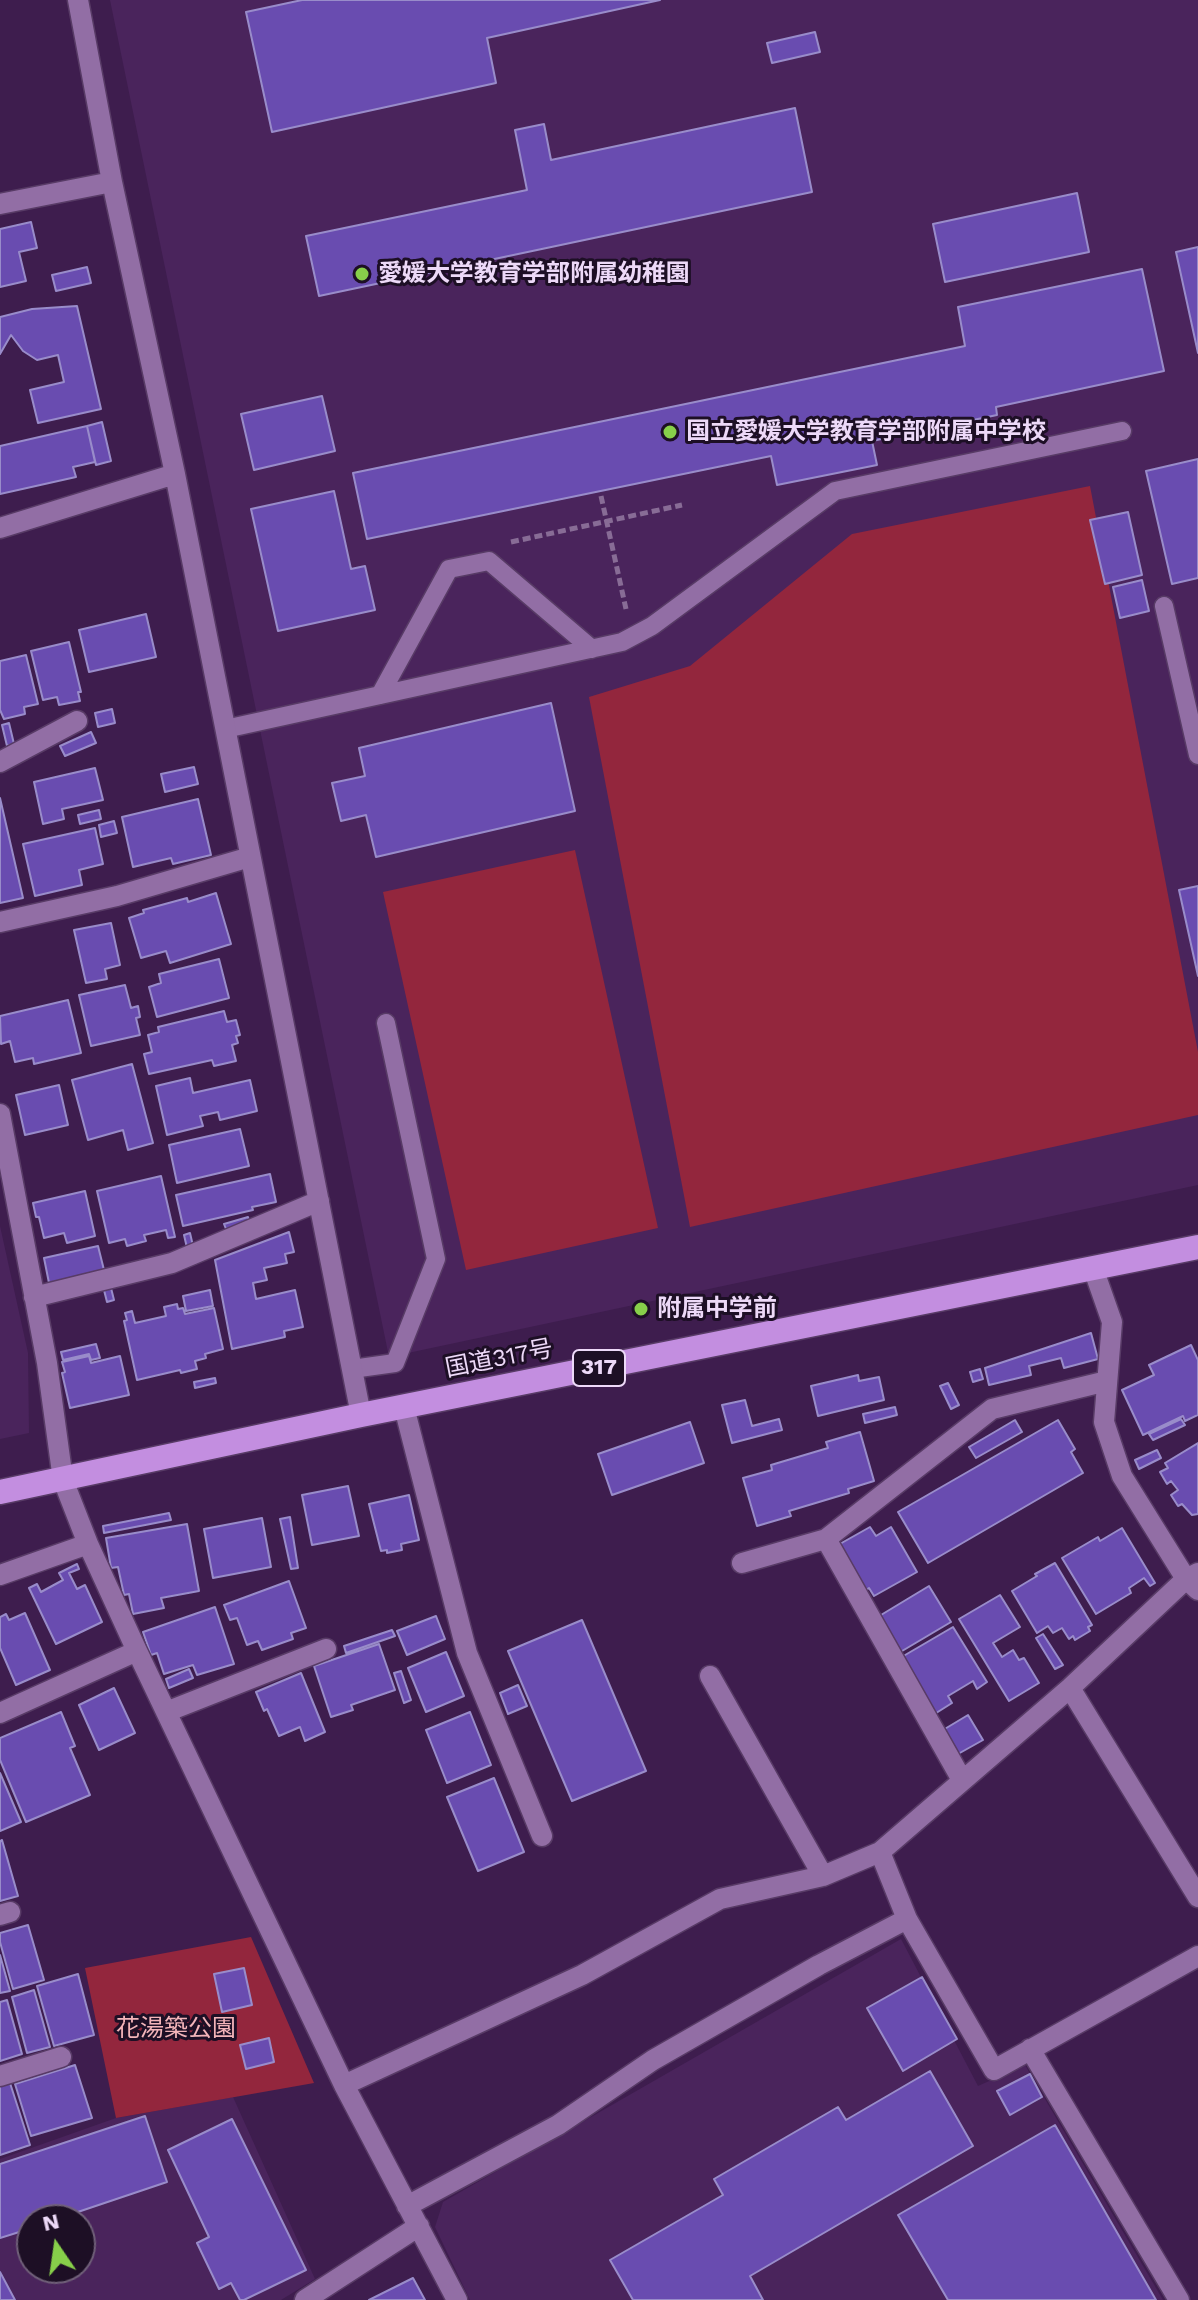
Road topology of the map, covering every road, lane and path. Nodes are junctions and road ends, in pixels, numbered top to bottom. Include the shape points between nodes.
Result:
1 (78, 0) edge
2 (112, 182) junction
3 (0, 204) edge
4 (1122, 431) dead end
5 (175, 474) junction
6 (601, 496) dead end
7 (682, 505) dead end
8 (606, 521) junction
9 (0, 528) edge
10 (489, 561) junction
11 (1164, 606) dead end
12 (632, 637) junction
13 (592, 649) junction
14 (380, 695) junction
15 (77, 721) dead end
16 (225, 729) junction
17 (1198, 755) edge
18 (0, 762) edge
19 (250, 857) junction
20 (0, 922) edge
21 (386, 1023) dead end
22 (0, 1114) edge
23 (319, 1201) junction
24 (1198, 1247) edge
25 (1093, 1268) junction
26 (34, 1297) junction
27 (352, 1369) junction
28 (1107, 1381) junction
29 (404, 1407) junction
30 (361, 1415) junction
31 (63, 1480) junction
32 (0, 1492) edge
33 (826, 1539) junction
34 (88, 1544) junction
35 (742, 1563) dead end
36 (0, 1575) edge
37 (1194, 1581) edge
38 (326, 1649) dead end
39 (137, 1651) junction
40 (710, 1676) dead end
41 (1070, 1688) junction
42 (166, 1712) junction
43 (0, 1713) edge
44 (962, 1780) junction
45 (542, 1836) dead end
46 (880, 1852) junction
47 (823, 1876) junction
48 (1198, 1897) edge
49 (907, 1919) junction
50 (1198, 1956) edge
51 (1030, 2049) junction
52 (61, 2057) dead end
53 (0, 2076) edge
54 (344, 2085) junction
55 (407, 2206) junction
56 (419, 2226) junction
57 (305, 2300) edge
58 (457, 2300) edge
59 (1179, 2300) edge

1 - 2 street
2 - 3 street
2 - 5 street
4 - 12 lane via 835,491
5 - 9 street
5 - 16 street
6 - 8 path
7 - 8 path
8 - 10 path via 512,542
8 - 12 path
10 - 13 lane
10 - 14 lane via 449,569
11 - 17 lane
12 - 13 lane
13 - 14 lane
14 - 16 lane
15 - 18 street
16 - 19 street
19 - 20 street via 117,896
19 - 23 street
21 - 27 lane via 436,1259 395,1363
22 - 26 street
23 - 26 street via 172,1263
23 - 27 street
24 - 25 highway, 国道317号 / 317
25 - 28 street via 1112,1322
25 - 29 highway, 国道317号 / 317
26 - 31 street
27 - 30 street
28 - 33 street via 992,1409
28 - 37 street via 1104,1422 1122,1476
29 - 30 highway, 国道317号 / 317
29 - 45 street via 467,1653
30 - 31 highway, 国道317号 / 317
31 - 32 highway, 国道317号 / 317
31 - 34 street
33 - 35 street
33 - 44 street
34 - 36 street
34 - 39 street
37 - 41 street
38 - 42 street
39 - 42 street
39 - 43 street
40 - 47 street
41 - 44 street
41 - 48 street
42 - 54 street
44 - 46 street
46 - 47 street
46 - 49 street
47 - 54 street via 720,1899 582,1975
49 - 51 street via 994,2070
49 - 55 street via 653,2060 558,2125
50 - 51 street
51 - 59 street
52 - 53 street
54 - 55 street
55 - 56 street
56 - 57 street
56 - 58 street

